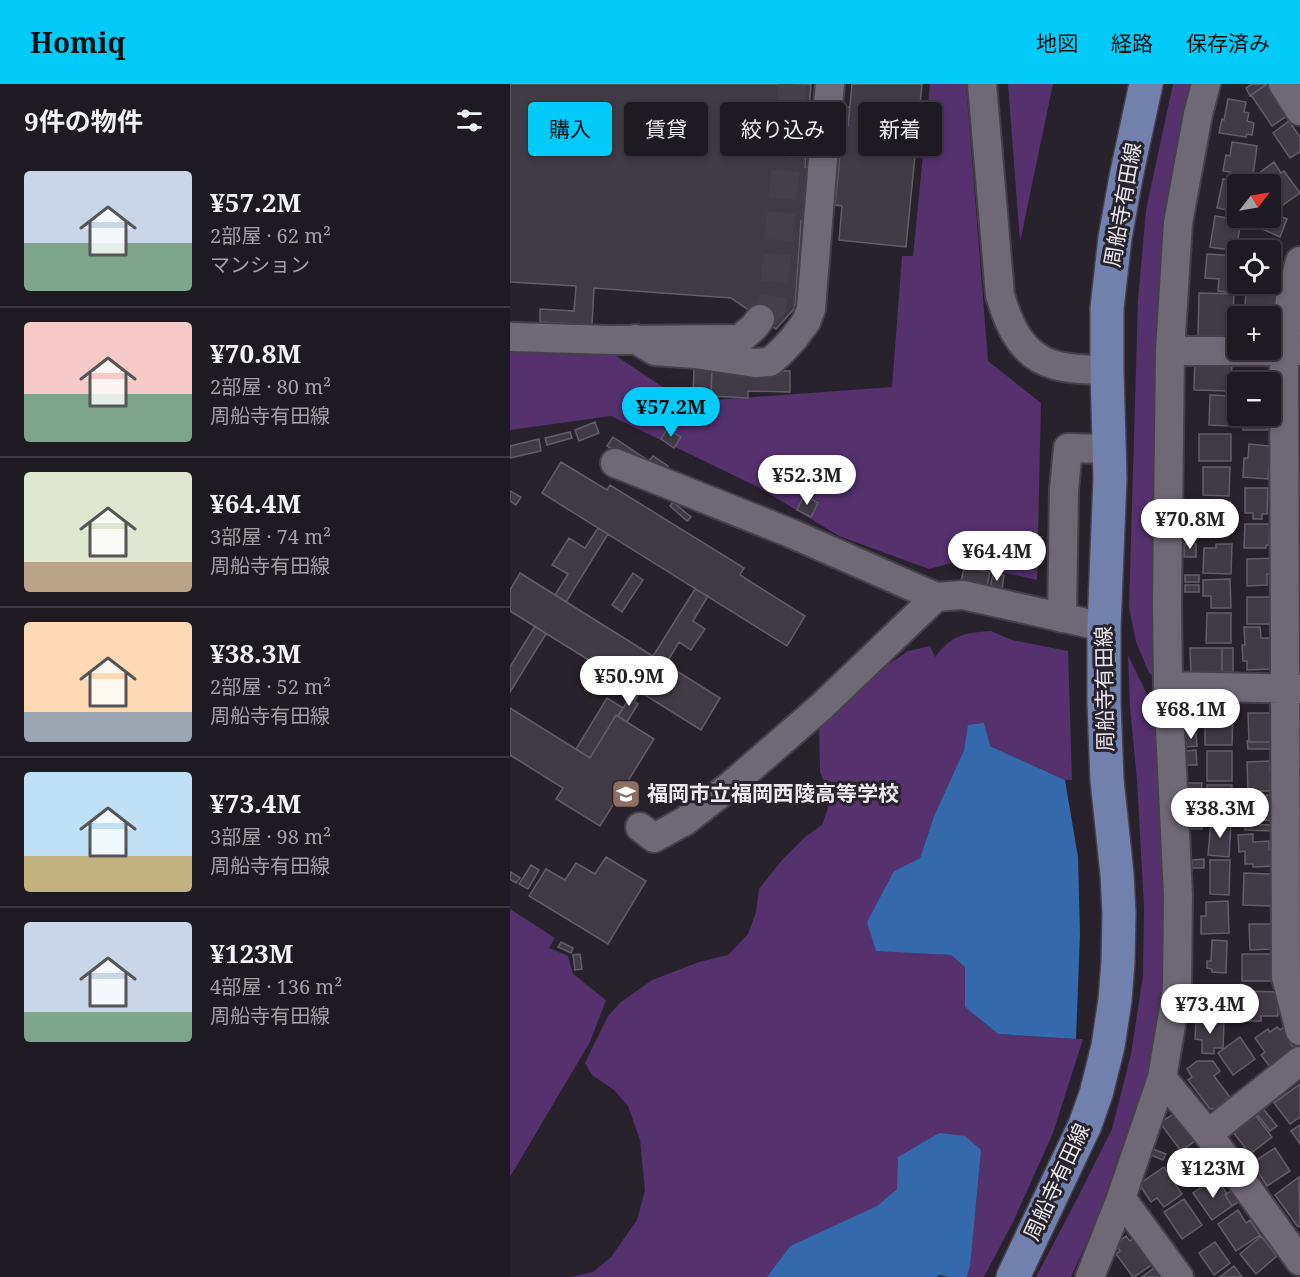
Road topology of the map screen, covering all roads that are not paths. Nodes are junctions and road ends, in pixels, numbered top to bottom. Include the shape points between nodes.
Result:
1 (982, 84) edge
2 (1146, 84) edge
3 (1206, 84) edge
4 (1283, 84) edge
5 (1300, 111) edge
6 (821, 156) edge
7 (1300, 261) edge
8 (760, 319) tunnel mouth
9 (510, 337) edge
10 (635, 339) junction
11 (1170, 351) junction
12 (1292, 351) edge
13 (1107, 370) junction
14 (1109, 449) junction
15 (615, 463) dead end
16 (936, 597) junction
17 (1062, 618) junction
18 (1104, 627) junction
19 (1168, 686) junction
20 (1293, 689) edge
21 (640, 827) dead end
22 (1300, 1031) edge
23 (1300, 1061) edge
24 (1162, 1078) junction
25 (1208, 1134) junction
26 (1120, 1198) junction
27 (1300, 1261) edge
28 (1013, 1277) edge
29 (1090, 1277) edge
30 (1179, 1277) edge

1 - 13 street via 1000,295 1005,314 1035,357 1056,366
2 - 13 main road, 周船寺有田線 via 1115,238 1107,308
3 - 11 street via 1178,223
4 - 5 street
6 - 10 street via 811,309 806,322 782,351 770,362 755,363 655,351
7 - 12 street via 1290,299
8 - 10 street via 741,339
9 - 10 street
11 - 12 street
11 - 19 street
12 - 20 street
13 - 14 main road, 周船寺有田線
14 - 17 street via 1068,448
14 - 18 main road, 周船寺有田線
15 - 16 street
16 - 17 street via 963,596
16 - 21 street via 821,707 730,786 654,838
17 - 18 street
18 - 28 main road, 周船寺有田線 via 1107,780 1119,913 1115,1000 1096,1094 1085,1125
19 - 20 street
19 - 24 street via 1178,907 1177,989
20 - 22 street via 1286,977
23 - 25 street
24 - 25 street
24 - 26 street
25 - 27 street
26 - 29 street
26 - 30 street

